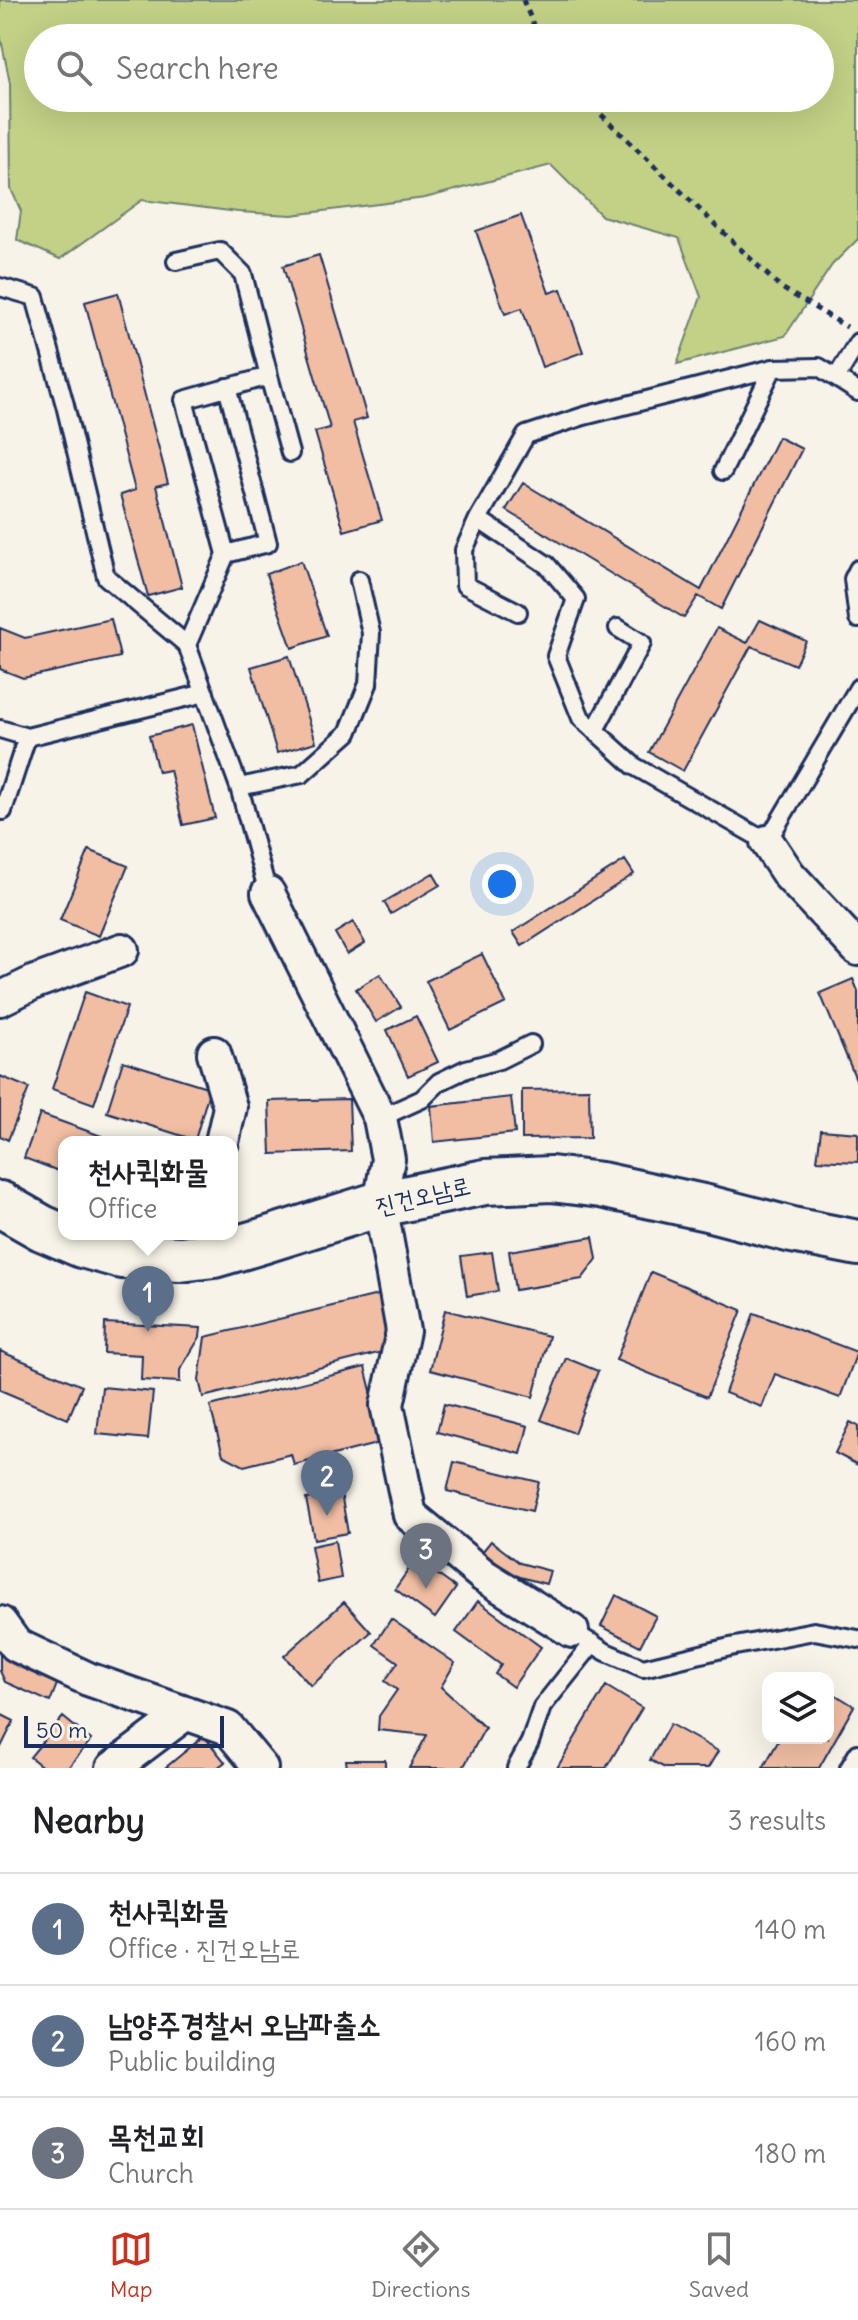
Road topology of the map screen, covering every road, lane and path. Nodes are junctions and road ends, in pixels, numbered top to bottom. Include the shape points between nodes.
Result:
1 (523, 0) edge
2 (533, 24) edge
3 (599, 112) edge
4 (176, 261) dead end
5 (0, 287) edge
6 (858, 334) edge
7 (858, 342) edge
8 (773, 368) junction
9 (269, 376) junction
10 (836, 378) junction
11 (227, 387) junction
12 (858, 392) edge
13 (290, 453) dead end
14 (723, 471) dead end
15 (478, 519) junction
16 (226, 554) junction
17 (858, 569) edge
18 (359, 580) dead end
19 (518, 612) dead end
20 (858, 619) edge
21 (618, 628) dead end
22 (187, 645) junction
23 (858, 688) edge
24 (205, 693) junction
25 (0, 729) edge
26 (595, 730) junction
27 (27, 737) junction
28 (239, 787) junction
29 (3, 811) dead end
30 (767, 842) junction
31 (268, 893) joint
32 (858, 949) edge
33 (122, 950) dead end
34 (0, 999) edge
35 (531, 1044) dead end
36 (214, 1053) dead end
37 (380, 1118) junction
38 (223, 1136) edge
39 (0, 1204) edge
40 (380, 1204) junction
41 (58, 1235) edge
42 (70, 1240) edge
43 (858, 1243) edge
44 (184, 1246) edge
45 (0, 1623) edge
46 (582, 1637) junction
47 (858, 1639) edge
48 (186, 1713) junction
49 (858, 1753) edge
50 (113, 1768) edge
51 (261, 1768) edge
52 (516, 1768) edge
53 (849, 1768) edge

1 - 2 path
3 - 6 path via 780,287
4 - 9 lane via 220,251 243,274
5 - 22 lane via 35,297 106,577
7 - 10 lane
8 - 10 lane via 819,367
8 - 14 lane
8 - 15 lane via 526,435
9 - 11 lane
9 - 13 lane
10 - 12 lane
11 - 16 lane via 184,400
11 - 16 lane via 268,543
15 - 19 lane via 464,550 465,585
15 - 26 lane via 547,565 576,599 556,656 581,718
16 - 22 lane
17 - 20 lane via 853,579
18 - 28 lane via 371,633 368,684 348,733 302,774
21 - 26 lane via 642,643
22 - 24 lane
23 - 30 lane
24 - 27 lane
24 - 28 lane
25 - 27 lane
26 - 30 lane via 634,766
27 - 29 lane
28 - 31 lane
30 - 32 street via 789,875
31 - 37 street
33 - 34 street
35 - 37 lane via 439,1082 422,1099
36 - 38 street via 230,1107
37 - 40 street via 388,1159
39 - 41 main road, 진건오남로
40 - 43 main road, 진건오남로 via 485,1182 551,1179 601,1185
40 - 44 main road, 진건오남로 via 214,1255
40 - 46 street via 403,1331 387,1405 410,1515 484,1576
42 - 44 main road, 진건오남로 via 122,1256
45 - 48 street via 16,1645 88,1679
46 - 47 lane via 643,1668 814,1631
46 - 52 lane via 542,1707
48 - 50 street
48 - 51 street via 228,1728
49 - 53 lane

